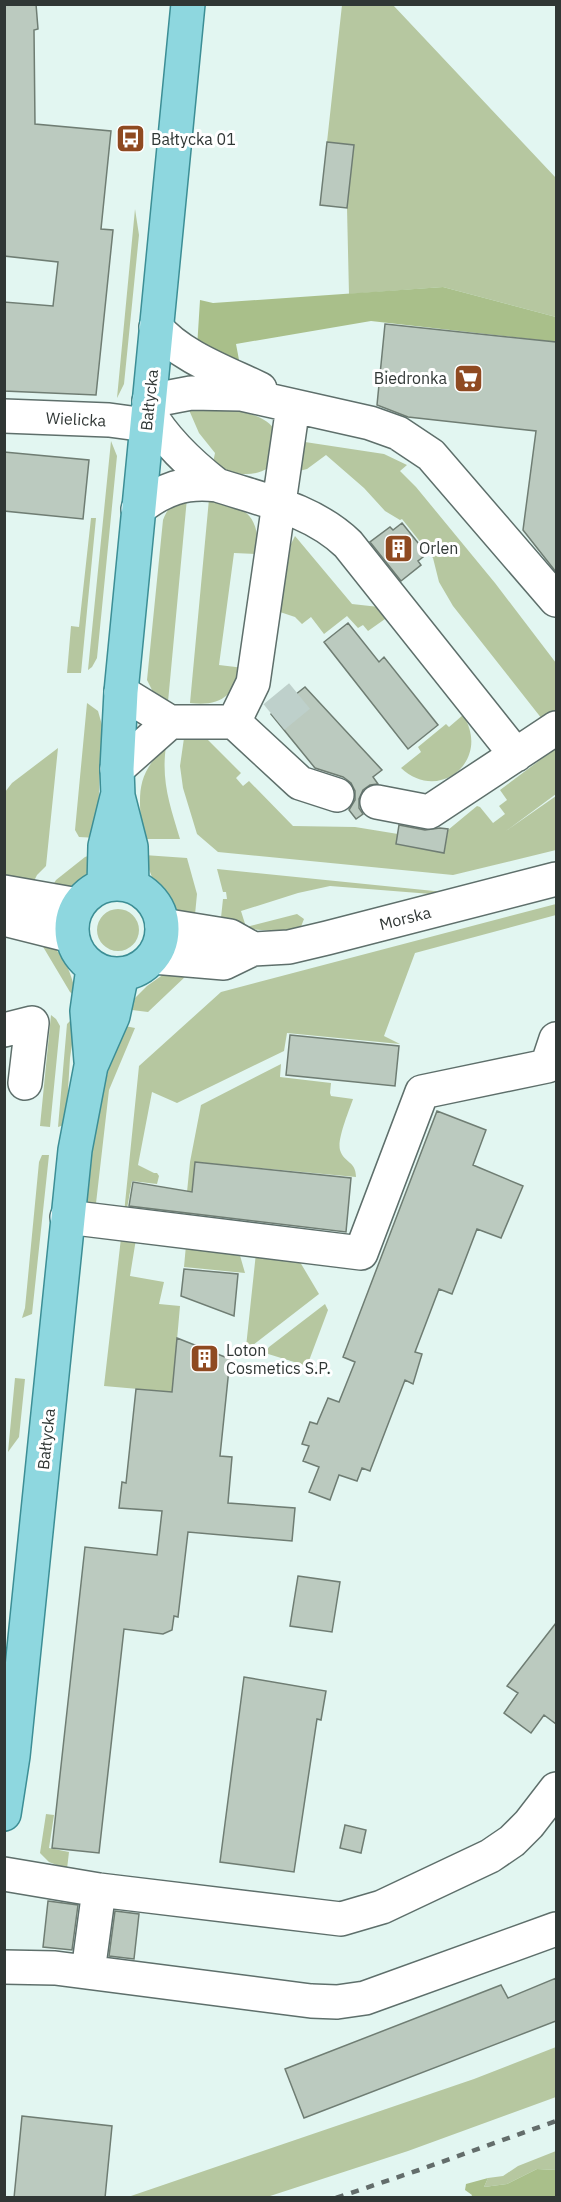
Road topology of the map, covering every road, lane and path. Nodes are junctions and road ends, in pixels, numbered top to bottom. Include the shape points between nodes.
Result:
1 (188, 4) edge
2 (156, 327) junction
3 (293, 406) junction
4 (148, 412) junction
5 (4, 416) edge
6 (217, 485) junction
7 (279, 505) junction
8 (138, 509) junction
9 (556, 600) edge
10 (121, 692) junction
11 (170, 722) junction
12 (234, 723) junction
13 (556, 728) edge
14 (516, 755) junction
15 (117, 782) junction
16 (337, 795) dead end
17 (377, 802) dead end
18 (556, 879) edge
19 (4, 892) edge
20 (96, 903) junction
21 (4, 919) edge
22 (162, 925) junction
23 (253, 950) junction
24 (153, 957) junction
25 (107, 971) junction
26 (4, 1030) edge
27 (556, 1039) edge
28 (25, 1083) dead end
29 (67, 1217) junction
30 (556, 1789) edge
31 (4, 1814) edge
32 (4, 1874) edge
33 (99, 1890) junction
34 (556, 1929) edge
35 (4, 1967) edge
36 (88, 1972) junction

1 - 2 main road, Bałtycka
2 - 3 street via 184,351
2 - 4 main road, Bałtycka
3 - 4 street, Wielicka via 215,392 191,393
3 - 7 street
3 - 9 street via 378,425 431,455
4 - 5 street, Wielicka via 109,420
4 - 6 street via 184,458
4 - 8 main road, Bałtycka
6 - 7 street
6 - 8 street via 189,483 162,493
7 - 12 street via 253,683
7 - 14 street via 320,521 348,544
8 - 10 main road, Bałtycka
10 - 11 street
10 - 15 main road, Bałtycka
11 - 12 street
11 - 15 street
12 - 16 street via 300,783
13 - 14 street
14 - 17 street via 429,812
15 - 20 main road, Bałtycka via 131,847
18 - 23 street, Morska via 289,947
19 - 20 street
20 - 21 street
20 - 22 main road via 148,895 159,911
20 - 25 main road via 83,959
22 - 23 street via 230,936
22 - 24 main road
23 - 24 street, Morska via 224,963
24 - 25 main road via 134,972
25 - 29 main road, Bałtycka via 113,1016 91,1066
26 - 28 street via 32,1023
27 - 29 street via 546,1066 422,1092 361,1253
29 - 31 main road, Bałtycka
30 - 33 street via 529,1824 490,1856 382,1907 341,1919
32 - 33 street
33 - 36 street
34 - 36 street via 365,1998 337,2002
35 - 36 street

